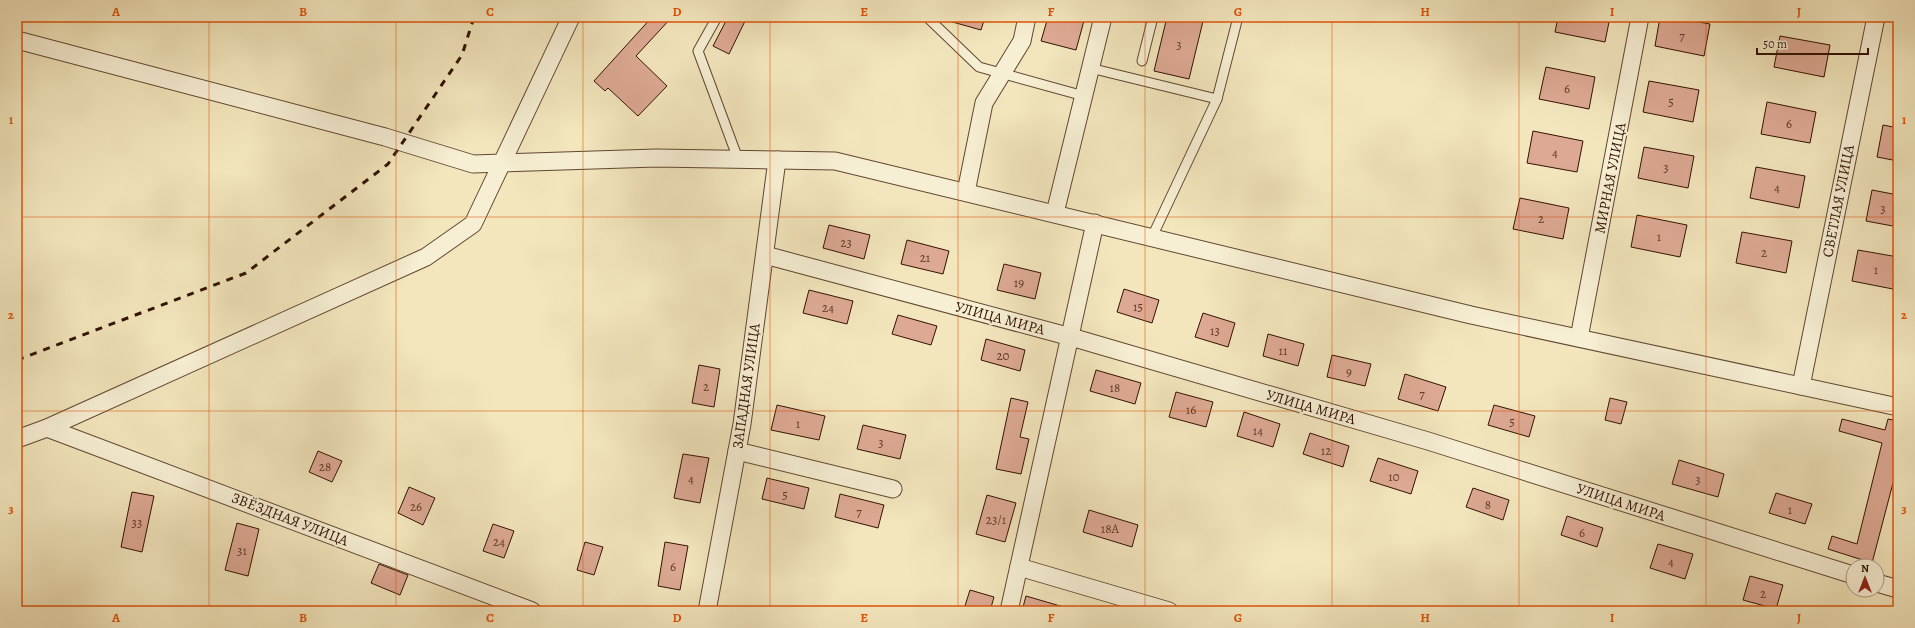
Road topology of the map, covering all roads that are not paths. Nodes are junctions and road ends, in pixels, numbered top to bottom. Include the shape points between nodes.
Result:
1 (571, 17) edge
2 (717, 17) edge
3 (927, 17) edge
4 (1027, 17) edge
5 (1103, 17) edge
6 (1153, 17) edge
7 (1238, 17) edge
8 (1640, 17) edge
9 (1876, 17) edge
10 (17, 40) edge
11 (1142, 61) dead end
12 (1090, 68) junction
13 (1002, 74) junction
14 (1084, 96) junction
15 (1217, 100) junction
16 (738, 159) junction
17 (778, 160) junction
18 (503, 163) junction
19 (966, 192) junction
20 (1055, 213) junction
21 (1095, 223) junction
22 (1152, 237) junction
23 (765, 255) junction
24 (1071, 337) junction
25 (1580, 338) junction
26 (1801, 386) junction
27 (1898, 407) edge
28 (47, 428) junction
29 (17, 439) edge
30 (737, 451) junction
31 (893, 489) dead end
32 (1019, 567) junction
33 (1845, 572) edge
34 (1885, 585) edge
35 (1898, 589) edge
36 (532, 611) edge
37 (708, 611) edge
38 (1009, 611) edge
39 (1169, 611) edge

1 - 18 street
2 - 16 lane via 698,51
3 - 13 lane via 980,66
4 - 13 street via 1022,41
5 - 12 street
6 - 11 lane
7 - 15 lane
8 - 25 street, МИРНАЯ УЛИЦА
9 - 26 street, СВЕТЛАЯ УЛИЦА
10 - 18 street via 386,137 473,164
12 - 14 street
12 - 15 lane
13 - 14 lane
13 - 19 street via 984,103
14 - 20 street
15 - 22 lane
16 - 17 street
16 - 18 street via 656,158
17 - 19 street via 835,161
17 - 23 street, ЗАПАДНАЯ УЛИЦА
18 - 28 street via 473,224 426,257
19 - 20 street
20 - 21 street
21 - 22 street
21 - 24 street
22 - 25 street via 1471,315
23 - 24 street, УЛИЦА МИРА
23 - 30 street, ЗАПАДНАЯ УЛИЦА
24 - 32 street
24 - 33 street, УЛИЦА МИРА via 1428,441
25 - 26 street
26 - 27 street
28 - 29 street
28 - 36 street, ЗВЁЗДНАЯ УЛИЦА
30 - 31 street
30 - 37 street, ЗАПАДНАЯ УЛИЦА
32 - 38 street
32 - 39 street
34 - 35 street

